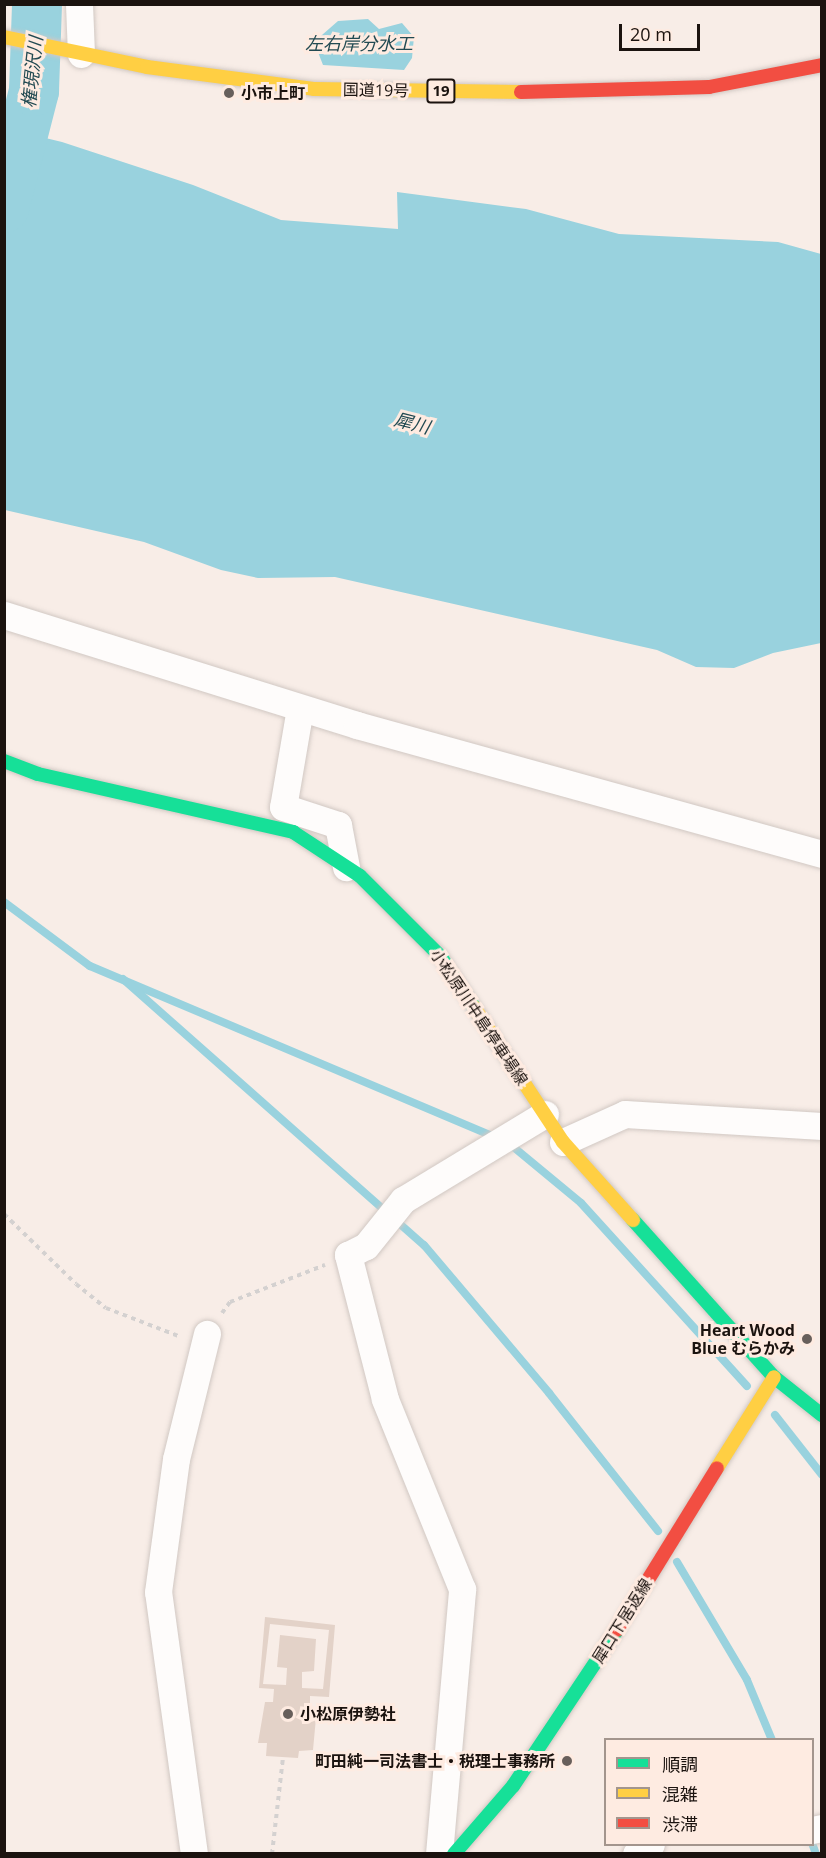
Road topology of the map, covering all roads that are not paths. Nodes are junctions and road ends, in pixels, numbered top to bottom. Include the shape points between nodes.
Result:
1 (79, 4) edge
2 (11, 38) edge
3 (72, 51) junction
4 (822, 65) edge
5 (4, 615) edge
6 (300, 708) junction
7 (4, 761) edge
8 (822, 854) edge
9 (346, 867) junction
10 (544, 1114) junction
11 (822, 1126) edge
12 (563, 1142) junction
13 (207, 1334) road end
14 (774, 1377) junction
15 (822, 1415) edge
16 (649, 1846) edge
17 (194, 1854) edge
18 (440, 1854) edge
19 (454, 1854) edge
20 (636, 1854) edge

1 - 3 street
2 - 3 main road, 国道19号 / 19
3 - 4 main road, 国道19号 / 19 via 147,67 314,89 527,92 709,87
5 - 6 street
6 - 8 street
6 - 9 street via 282,807 338,825
7 - 9 main road, 小松原川中島停車場線 via 38,774 293,832
9 - 10 main road, 小松原川中島停車場線 via 360,876 441,957
10 - 12 main road, 小松原川中島停車場線
10 - 18 street via 403,1200 366,1246 348,1256 385,1399 462,1589
11 - 12 street via 625,1114
12 - 14 main road, 小松原川中島停車場線
13 - 17 street via 176,1459 158,1592
14 - 15 main road, 小松原川中島停車場線
14 - 19 main road, 犀口下居返線 via 578,1693 513,1786
16 - 20 street

